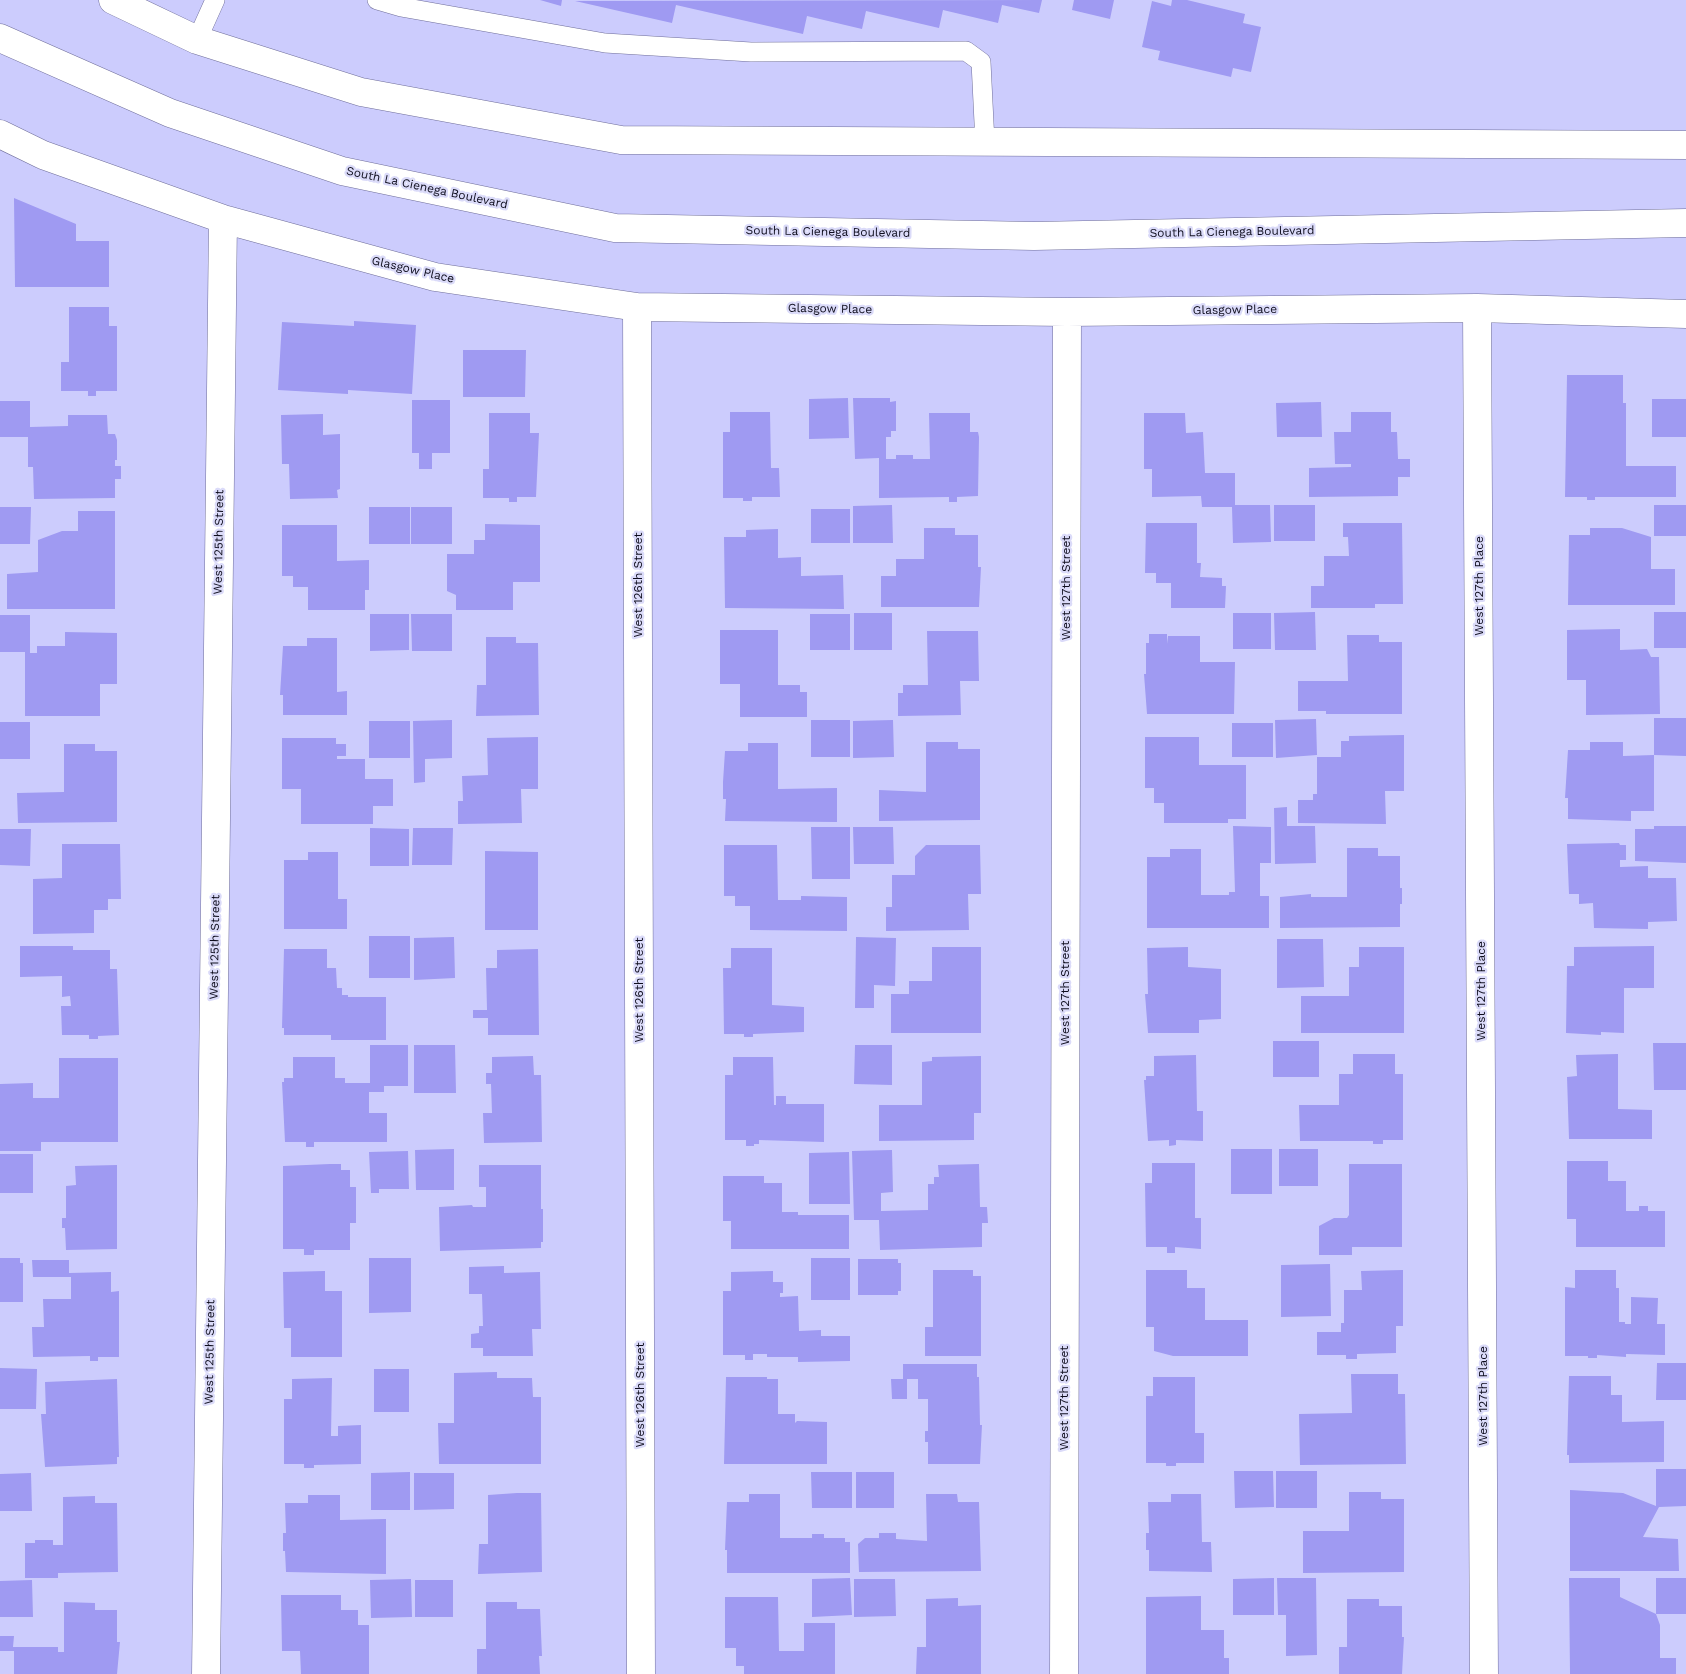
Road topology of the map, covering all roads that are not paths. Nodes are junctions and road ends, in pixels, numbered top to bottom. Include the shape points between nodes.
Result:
1 (114, 0) edge
2 (215, 0) edge
3 (377, 0) edge
4 (0, 38) edge
5 (197, 40) junction
6 (0, 134) edge
7 (985, 143) junction
8 (1686, 145) edge
9 (223, 219) junction
10 (1686, 223) edge
11 (637, 307) junction
12 (1477, 308) junction
13 (1067, 312) junction
14 (1686, 314) edge
15 (206, 1674) edge
16 (641, 1674) edge
17 (1064, 1674) edge
18 (1484, 1674) edge

1 - 5 street
2 - 5 lane
3 - 7 lane via 605,43 751,52 966,51 981,62
4 - 10 street, South La Cienega Boulevard via 170,113 342,170 614,228 1034,236
5 - 7 street via 361,92 621,140
6 - 9 street, Glasgow Place via 43,155
7 - 8 street
9 - 11 street, Glasgow Place via 435,277
9 - 15 street, West 125th Street
11 - 13 street, Glasgow Place
11 - 16 street, West 126th Street
12 - 13 street, Glasgow Place
12 - 14 street, Glasgow Place
12 - 18 street, West 127th Place
13 - 17 street, West 127th Street

